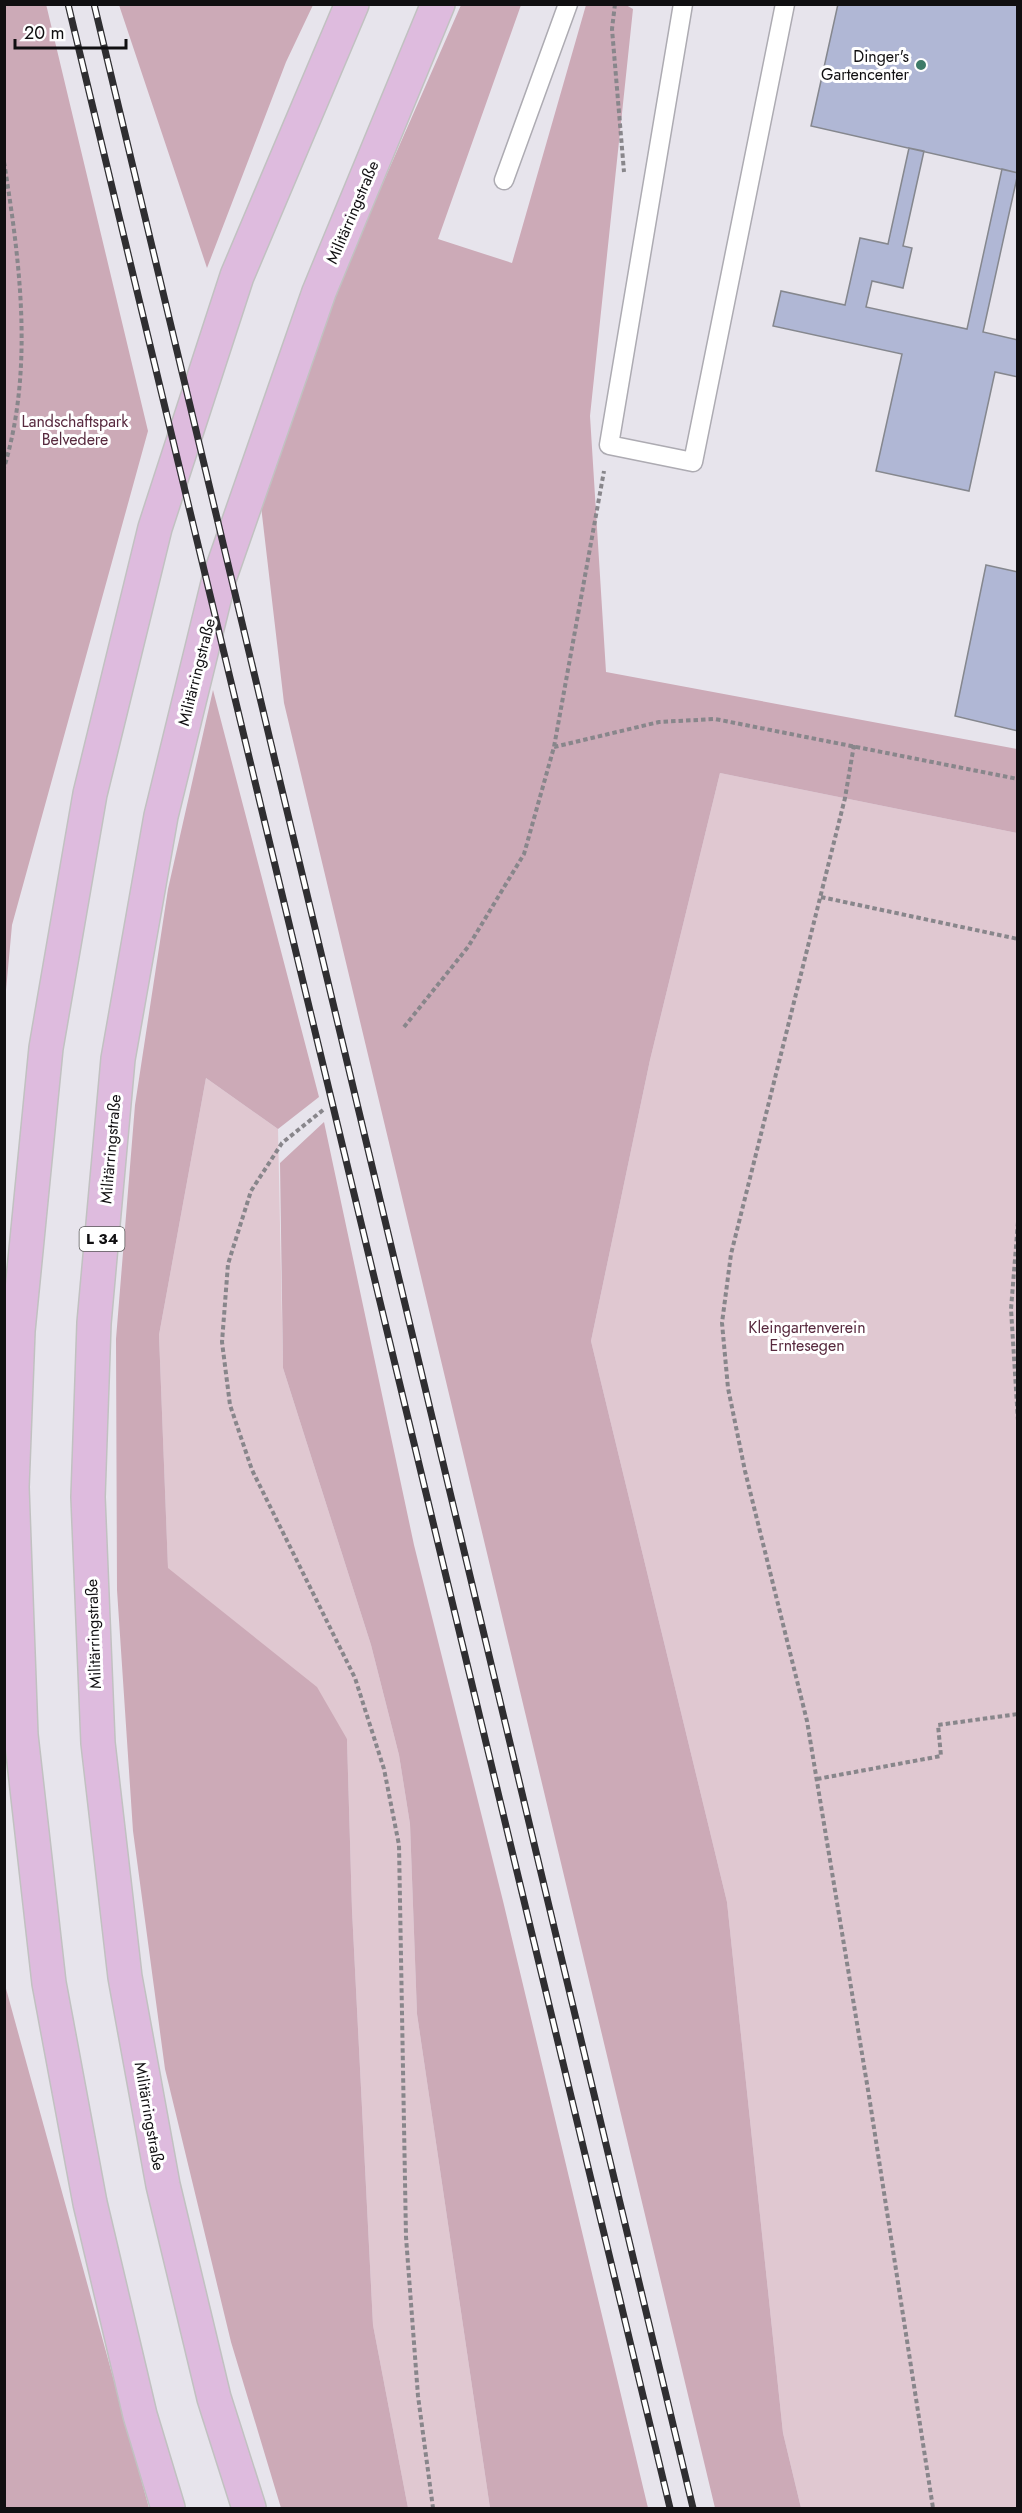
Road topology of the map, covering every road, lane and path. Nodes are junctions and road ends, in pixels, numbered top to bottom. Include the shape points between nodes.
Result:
1 (352, 4) edge
2 (438, 4) edge
3 (568, 4) edge
4 (683, 4) edge
5 (785, 4) edge
6 (4, 162) edge
7 (504, 180) dead end
8 (4, 468) edge
9 (854, 744) junction
10 (1017, 779) edge
11 (821, 897) junction
12 (1017, 939) edge
13 (404, 1027) dead end
14 (323, 1110) dead end
15 (1017, 1222) edge
16 (1017, 1421) edge
17 (1017, 1714) edge
18 (817, 1779) junction
19 (168, 2508) edge
20 (249, 2508) edge
21 (433, 2508) edge
22 (933, 2508) edge

1 - 19 main road via 237,276 155,528 90,794 48,1036 18,1331 12,1487 21,1735 49,1983 90,2203 140,2415
2 - 20 main road, Militärringstraße / L 34 via 319,292 219,579 161,816 120,1048 94,1323 88,1497 98,1743 125,1977 163,2185 214,2398
3 - 7 lane
4 - 5 lane via 609,445 693,462
6 - 8 path via 21,316 21,391
9 - 10 path
9 - 11 path
9 - 13 path via 715,719 659,722 554,747 524,854 468,947
11 - 12 path
11 - 18 path via 731,1254 722,1323 728,1388 807,1721
14 - 21 path via 282,1143 251,1191 228,1264 222,1342 230,1405 248,1459 355,1678 384,1769 399,1845 406,2238 418,2396
15 - 16 path via 1011,1309
17 - 18 path via 938,1725 941,1756
18 - 22 path

